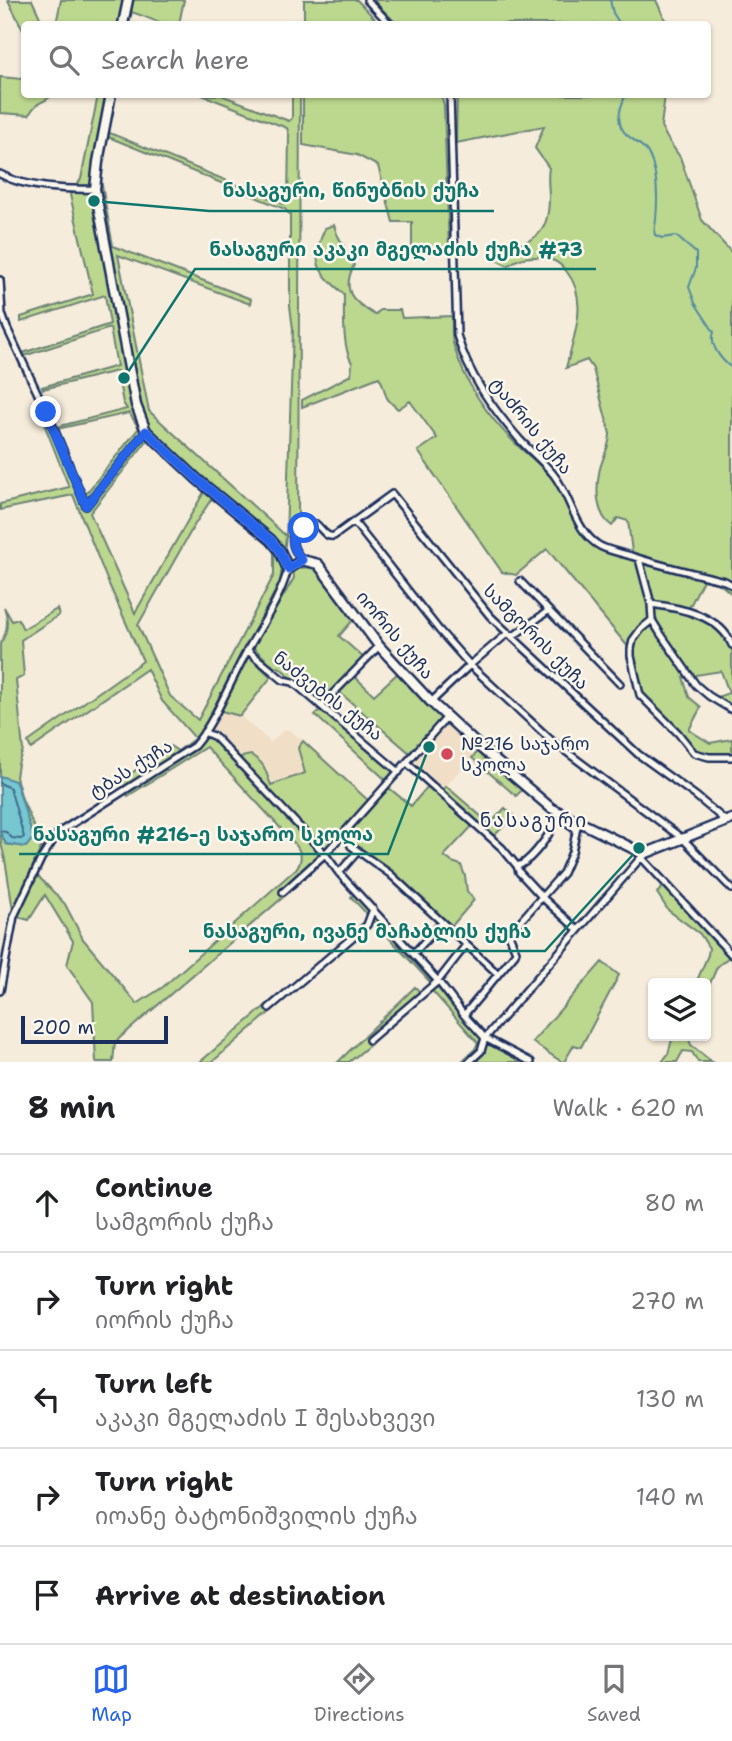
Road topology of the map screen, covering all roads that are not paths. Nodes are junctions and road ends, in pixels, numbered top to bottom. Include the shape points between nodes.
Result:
1 (128, 0) edge
2 (367, 0) edge
3 (124, 21) edge
4 (387, 21) edge
5 (110, 98) edge
6 (450, 98) edge
7 (0, 174) edge
8 (95, 189) junction
9 (0, 280) edge
10 (146, 431) junction
11 (354, 522) junction
12 (639, 559) junction
13 (302, 560) junction
14 (288, 569) junction
15 (520, 581) dead end
16 (732, 585) edge
17 (651, 604) junction
18 (548, 611) junction
19 (652, 620) junction
20 (510, 635) junction
21 (732, 645) edge
22 (379, 646) junction
23 (247, 650) junction
24 (470, 665) junction
25 (620, 684) dead end
26 (431, 702) junction
27 (321, 706) junction
28 (732, 710) edge
29 (447, 717) junction
30 (204, 732) junction
31 (732, 757) edge
32 (407, 763) junction
33 (399, 772) junction
34 (730, 821) edge
35 (578, 825) junction
36 (346, 832) junction
37 (683, 839) junction
38 (358, 851) junction
39 (325, 854) junction
40 (643, 856) junction
41 (517, 866) junction
42 (339, 873) junction
43 (732, 889) edge
44 (283, 892) dead end
45 (542, 897) junction
46 (373, 909) junction
47 (442, 923) junction
48 (578, 930) junction
49 (466, 945) junction
50 (413, 954) junction
51 (732, 955) edge
52 (498, 974) junction
53 (438, 981) junction
54 (0, 990) edge
55 (269, 1008) dead end
56 (464, 1015) junction
57 (485, 1038) junction
58 (369, 1040) dead end
59 (469, 1062) edge
60 (530, 1062) edge

1 - 3 street
2 - 4 street
5 - 8 street
6 - 12 street, ტაძრის ქუჩა via 461,351 491,404 554,474 592,540
7 - 8 street via 27,183
8 - 10 street via 135,405
9 - 10 street via 7,328 86,506
10 - 14 street via 271,540
11 - 13 street, სამგორის ქუჩა via 330,537 310,524 293,538
11 - 20 street, სამგორის ქუჩა via 392,494
11 - 24 street
12 - 16 street, ტაძრის ქუჩა
12 - 17 street
13 - 14 street
13 - 22 street, იორის ქუჩა via 321,566
14 - 23 street, ტბას ქუჩა via 281,592
15 - 18 street
17 - 19 street
17 - 21 street via 689,611 711,622 729,636
18 - 20 street
18 - 25 street
19 - 28 street via 696,685
19 - 31 street via 640,629 631,649 640,695 694,753
20 - 24 street
20 - 34 street, სამგორის ქუჩა via 638,754
22 - 26 street, იორის ქუჩა
22 - 27 street
23 - 27 street, ნაძვების ქუჩა
23 - 30 street, ტბას ქუჩა
24 - 26 street
24 - 37 street via 552,741
26 - 29 street, იორის ქუჩა
27 - 33 street, ნაძვების ქუჩა
29 - 32 street
29 - 35 street, იორის ქუჩა via 551,808
30 - 39 street via 215,737
30 - 54 street, ტბას ქუჩა via 194,746 52,839 14,916
32 - 33 street
32 - 41 street
33 - 36 street
34 - 37 street
35 - 40 street, იორის ქუჩა
35 - 41 street via 554,822 528,860
35 - 45 street via 567,865
36 - 38 street
36 - 39 street
37 - 40 street
37 - 43 street
38 - 42 street
38 - 47 street
39 - 42 street
39 - 44 street
40 - 48 street
40 - 51 street
41 - 45 street
42 - 46 street
45 - 48 street
45 - 52 street via 510,933 516,951
46 - 50 street
46 - 55 street via 367,925
47 - 49 street
47 - 50 street
48 - 57 street
49 - 52 street
49 - 53 street
50 - 53 street
52 - 56 street
53 - 56 street
53 - 58 street
56 - 57 street
57 - 59 street via 481,1051
57 - 60 street

